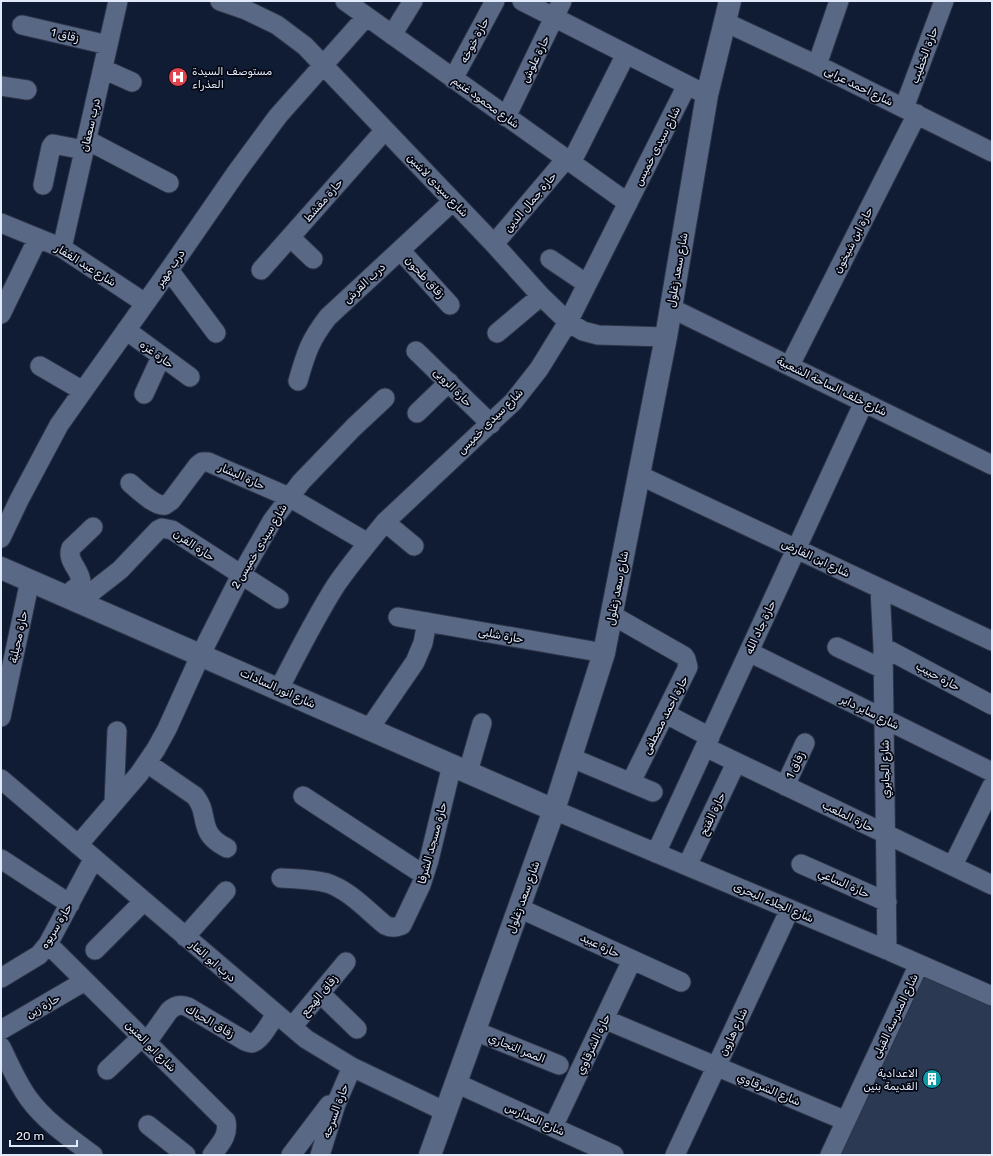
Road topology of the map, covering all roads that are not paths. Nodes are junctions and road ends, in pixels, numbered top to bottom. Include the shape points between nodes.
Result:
1 (118, 1) edge
2 (220, 1) edge
3 (345, 1) edge
4 (413, 1) edge
5 (495, 1) edge
6 (522, 1) edge
7 (730, 1) edge
8 (839, 1) edge
9 (944, 1) edge
10 (559, 9) edge
11 (366, 17) junction
12 (725, 22) junction
13 (22, 25) dead end
14 (392, 35) junction
15 (108, 45) junction
16 (626, 54) junction
17 (323, 65) junction
18 (817, 65) junction
19 (103, 69) junction
20 (453, 79) junction
21 (132, 82) dead end
22 (687, 85) junction
23 (1, 86) edge
24 (28, 90) dead end
25 (707, 95) junction
26 (911, 111) junction
27 (506, 117) junction
28 (385, 130) junction
29 (86, 145) junction
30 (992, 152) edge
31 (568, 161) junction
32 (169, 184) dead end
33 (43, 185) dead end
34 (453, 201) junction
35 (628, 203) junction
36 (1, 223) edge
37 (290, 237) junction
38 (38, 238) junction
39 (494, 244) junction
40 (62, 248) junction
41 (400, 250) junction
42 (313, 259) dead end
43 (550, 259) dead end
44 (169, 270) junction
45 (262, 270) dead end
46 (587, 284) junction
47 (540, 296) junction
48 (145, 303) junction
49 (450, 305) dead end
50 (671, 308) junction
51 (1, 314) edge
52 (568, 322) junction
53 (126, 330) junction
54 (216, 333) dead end
55 (497, 333) dead end
56 (666, 337) junction
57 (416, 351) dead end
58 (161, 357) junction
59 (790, 365) junction
60 (40, 366) dead end
61 (190, 377) dead end
62 (298, 381) dead end
63 (449, 382) junction
64 (83, 391) junction
65 (144, 394) dead end
66 (385, 398) dead end
67 (864, 402) junction
68 (417, 413) dead end
69 (490, 424) junction
70 (992, 465) edge
71 (639, 475) junction
72 (130, 483) dead end
73 (289, 497) junction
74 (386, 522) junction
75 (93, 527) dead end
76 (1, 538) edge
77 (368, 543) junction
78 (414, 546) dead end
79 (797, 549) junction
80 (1, 568) edge
81 (240, 575) junction
82 (30, 580) junction
83 (880, 589) junction
84 (72, 599) junction
85 (279, 599) dead end
86 (612, 615) junction
87 (398, 617) dead end
88 (427, 622) junction
89 (990, 635) edge
90 (837, 647) dead end
91 (883, 647) junction
92 (749, 652) junction
93 (604, 653) junction
94 (201, 654) junction
95 (883, 669) junction
96 (279, 689) junction
97 (992, 705) edge
98 (666, 714) junction
99 (1, 717) edge
100 (884, 719) junction
101 (482, 722) dead end
102 (369, 729) junction
103 (117, 731) dead end
104 (707, 742) junction
105 (805, 743) dead end
106 (572, 758) junction
107 (147, 763) junction
108 (736, 763) junction
109 (460, 769) junction
110 (992, 772) edge
111 (1, 779) edge
112 (631, 782) junction
113 (785, 786) junction
114 (992, 786) edge
115 (653, 792) dead end
116 (303, 796) dead end
117 (114, 803) junction
118 (554, 810) junction
119 (886, 834) junction
120 (78, 845) junction
121 (227, 848) dead end
122 (656, 853) junction
123 (94, 858) junction
124 (1, 860) edge
125 (801, 864) dead end
126 (953, 865) junction
127 (687, 866) junction
128 (424, 875) junction
129 (281, 878) dead end
130 (992, 885) edge
131 (226, 891) dead end
132 (144, 902) junction
133 (887, 902) junction
134 (70, 904) junction
135 (519, 908) junction
136 (790, 909) junction
137 (185, 937) junction
138 (48, 944) junction
139 (95, 950) dead end
140 (888, 950) junction
141 (632, 960) junction
142 (346, 962) dead end
143 (919, 964) junction
144 (1, 978) edge
145 (85, 981) junction
146 (681, 982) dead end
147 (991, 992) edge
148 (320, 993) junction
149 (276, 1014) junction
150 (604, 1019) junction
151 (292, 1027) junction
152 (357, 1029) dead end
153 (1, 1030) edge
154 (475, 1031) junction
155 (145, 1040) junction
156 (1, 1047) edge
157 (559, 1066) dead end
158 (716, 1066) junction
159 (352, 1067) junction
160 (107, 1070) dead end
161 (8, 1076) edge
162 (456, 1083) junction
163 (343, 1087) junction
164 (446, 1112) junction
165 (846, 1121) junction
166 (148, 1125) dead end
167 (553, 1127) junction
168 (588, 1150) edge
169 (83, 1152) edge
170 (186, 1155) edge
171 (212, 1155) edge
172 (291, 1155) edge
173 (320, 1155) edge
174 (430, 1155) edge
175 (614, 1155) edge
176 (675, 1155) edge
177 (830, 1155) edge

1 - 15 street, درب سعفان
2 - 17 street, شارع سيدى لاشين via 277,25 305,46
3 - 11 street, شارع محمود غنيم
4 - 14 street
5 - 20 street, حارة خوخه
6 - 10 street
7 - 12 street, شارع سعد زغلول
8 - 18 street
9 - 26 street, حارة الخطيب
10 - 16 street
10 - 27 street, حارة علوش
11 - 14 street, شارع محمود غنيم
11 - 17 street, درب مهير
12 - 18 street, شارع احمد عرابى
12 - 25 street, شارع سعد زغلول
13 - 15 street, زقاق 1
14 - 20 street, شارع محمود غنيم
15 - 19 street, درب سعفان
16 - 22 street
16 - 31 street, حارة جمال الدين
17 - 28 street, شارع سيدى لاشين
17 - 44 street, درب مهير via 278,116
18 - 26 street, شارع احمد عرابى
19 - 21 street
19 - 29 street, درب سعفان
20 - 27 street, شارع محمود غنيم
22 - 25 street
22 - 35 street, شارع سيدى خميس
23 - 24 street
25 - 50 street, شارع سعد زغلول
26 - 30 street, شارع احمد عرابى
26 - 59 street, حارة ابن شيخون
27 - 31 street, شارع محمود غنيم
28 - 34 street, شارع سيدى لاشين
28 - 37 street, حارة مقشط
29 - 32 street
29 - 33 street via 53,144
29 - 40 street, درب سعفان
31 - 35 street, شارع محمود غنيم
31 - 39 street, حارة جمال الدين
34 - 39 street, شارع سيدى لاشين
34 - 41 street, درب القرش
35 - 46 street, شارع سيدى خميس
36 - 38 street, شارع عبد الغفار
37 - 42 street
37 - 45 street, حارة مقشط
38 - 40 street, شارع عبد الغفار
38 - 51 street
39 - 47 street, شارع سيدى لاشين
40 - 48 street, شارع عبد الغفار
41 - 49 street, زقاق طحون
41 - 62 street, درب القرش via 320,328 306,352
43 - 46 street
44 - 48 street, درب مهير
44 - 54 street
46 - 52 street, شارع سيدى خميس
47 - 52 street, شارع سيدى لاشين
47 - 55 street
48 - 53 street, درب مهير
50 - 56 street, شارع سعد زغلول
50 - 59 street, شارع خلف الساحة الشعبية
52 - 56 street, شارع سيدى لاشين via 583,331 598,335
52 - 69 street, شارع سيدى خميس via 539,368 513,402
53 - 58 street, حارة غزه
53 - 64 street, درب مهير
56 - 71 street, شارع سعد زغلول
57 - 63 street, حارة الروبى
58 - 61 street, حارة غزه
58 - 65 street
59 - 67 street, شارع خلف الساحة الشعبية
60 - 64 street
63 - 68 street
63 - 69 street, حارة الروبى
64 - 76 street, درب مهير via 59,425
66 - 73 street, شارع سيدى خميس 2 via 334,447
67 - 70 street, شارع خلف الساحة الشعبية
67 - 79 street, حارة جاد الله
69 - 74 street, شارع سيدى خميس
71 - 79 street, شارع ابن الفارض
71 - 86 street, شارع سعد زغلول
72 - 73 street, حارة البشار via 155,503 166,505 198,465 208,462
73 - 77 street, حارة البشار
73 - 81 street, شارع سيدى خميس 2
74 - 77 street, شارع سيدى خميس
74 - 78 street
75 - 84 street via 70,551 81,577
77 - 96 street, شارع سيدى خميس via 337,584 307,633
79 - 83 street, شارع ابن الفارض
79 - 92 street, حارة جاد الله
80 - 82 street, شارع انور السادات
81 - 84 street, حارة الفرن via 172,530 162,528 120,570
81 - 85 street, حارة الفرن
81 - 94 street, شارع سيدى خميس 2
82 - 84 street, شارع انور السادات
82 - 99 street, حارة محيلبة
83 - 89 street, شارع ابن الفارض
83 - 91 street, شارع الجابري
84 - 94 street, شارع انور السادات
86 - 93 street, شارع سعد زغلول
86 - 98 street, حارة احمد مصطفى via 686,659 687,671
87 - 88 street, حارة شلبى
88 - 93 street, حارة شلبى
88 - 102 street via 416,662
90 - 95 street
91 - 95 street, شارع الجابري
91 - 97 street, حارة حبيب
92 - 100 street, شارع ساير داير
92 - 104 street, حارة جاد الله
93 - 106 street, شارع سعد زغلول
94 - 96 street, شارع انور السادات
94 - 107 street, شارع سيدى خميس 2 via 167,728
95 - 100 street, شارع الجابري
96 - 102 street, شارع انور السادات
98 - 104 street, حارة الملعب
98 - 112 street, حارة احمد مصطفى
100 - 110 street, شارع ساير داير
100 - 119 street, شارع الجابري
101 - 109 street, حارة مسجد الشرفا
102 - 109 street, شارع انور السادات
103 - 117 street
104 - 108 street, حارة الملعب
104 - 122 street, حارة جاد الله
105 - 113 street, زقاق 1
106 - 112 street
106 - 118 street, شارع سعد زغلول
107 - 117 street, شارع سيدى خميس 2
107 - 121 street via 195,796 201,804 207,830 215,840
108 - 113 street, حارة الملعب
108 - 127 street, حارة الفتح
109 - 118 street, شارع انور السادات
109 - 128 street, حارة مسجد الشرفا
111 - 120 street, درب ابو الغار
112 - 115 street
113 - 119 street, حارة الملعب
114 - 126 street
116 - 128 street
117 - 120 street, شارع سيدى خميس 2
118 - 122 street, شارع الجلاء البحرى
118 - 135 street, شارع سعد زغلول
119 - 126 street, حارة الملعب
119 - 133 street, شارع الجابري
120 - 123 street, درب ابو الغار
122 - 127 street, شارع الجلاء البحرى
123 - 132 street, درب ابو الغار
123 - 134 street, حارة سريوه
124 - 134 street
125 - 133 street, حارة الساعي
126 - 130 street, حارة الملعب
127 - 136 street, شارع الجلاء البحرى
128 - 129 street, حارة مسجد الشرفا via 405,920 396,928 385,925 342,890 329,884
131 - 137 street
132 - 137 street, درب ابو الغار
132 - 139 street
133 - 140 street, شارع الجابري
134 - 138 street, حارة سريوه
135 - 141 street, حارة عبيد
135 - 154 street, شارع سعد زغلول
136 - 140 street, شارع الجلاء البحرى
136 - 158 street, شارع هارون
137 - 149 street, درب ابو الغار
138 - 144 street, حارة سريوه via 39,955
138 - 145 street, شارع ابو العنين
140 - 143 street, شارع الجلاء البحرى
141 - 146 street, حارة عبيد
141 - 150 street, حارة الشرقاوي
142 - 148 street, زقاق الهجع
143 - 147 street, شارع الجلاء البحرى
143 - 165 street, شارع المدرسة القبلى
145 - 153 street, حارة زين
145 - 155 street, شارع ابو العنين
148 - 151 street, زقاق الهجع
148 - 152 street
149 - 151 street, درب ابو الغار
149 - 155 street, زقاق الحباك via 261,1037 251,1043 188,1007 178,1005 169,1011
150 - 158 street, شارع الشرقاوي
150 - 167 street, حارة الشرقاوي
151 - 159 street, درب ابو الغار via 306,1039
154 - 157 street, الممر التجاري
154 - 162 street, شارع سعد زغلول
155 - 160 street
155 - 171 street, شارع ابو العنين via 226,1121 226,1135
156 - 161 street
158 - 165 street, شارع الشرقاوي
158 - 176 street, شارع هارون
159 - 163 street, حارة السرجه
159 - 164 street, درب ابو الغار
161 - 169 street via 40,1112
162 - 164 street, شارع سعد زغلول
162 - 167 street, شارع المدارس
163 - 172 street
163 - 173 street, حارة السرجه via 327,1128
164 - 174 street, شارع سعد زغلول
165 - 177 street, شارع المدرسة القبلى
166 - 170 street
167 - 168 street, شارع المدارس
168 - 175 street, شارع المدارس

